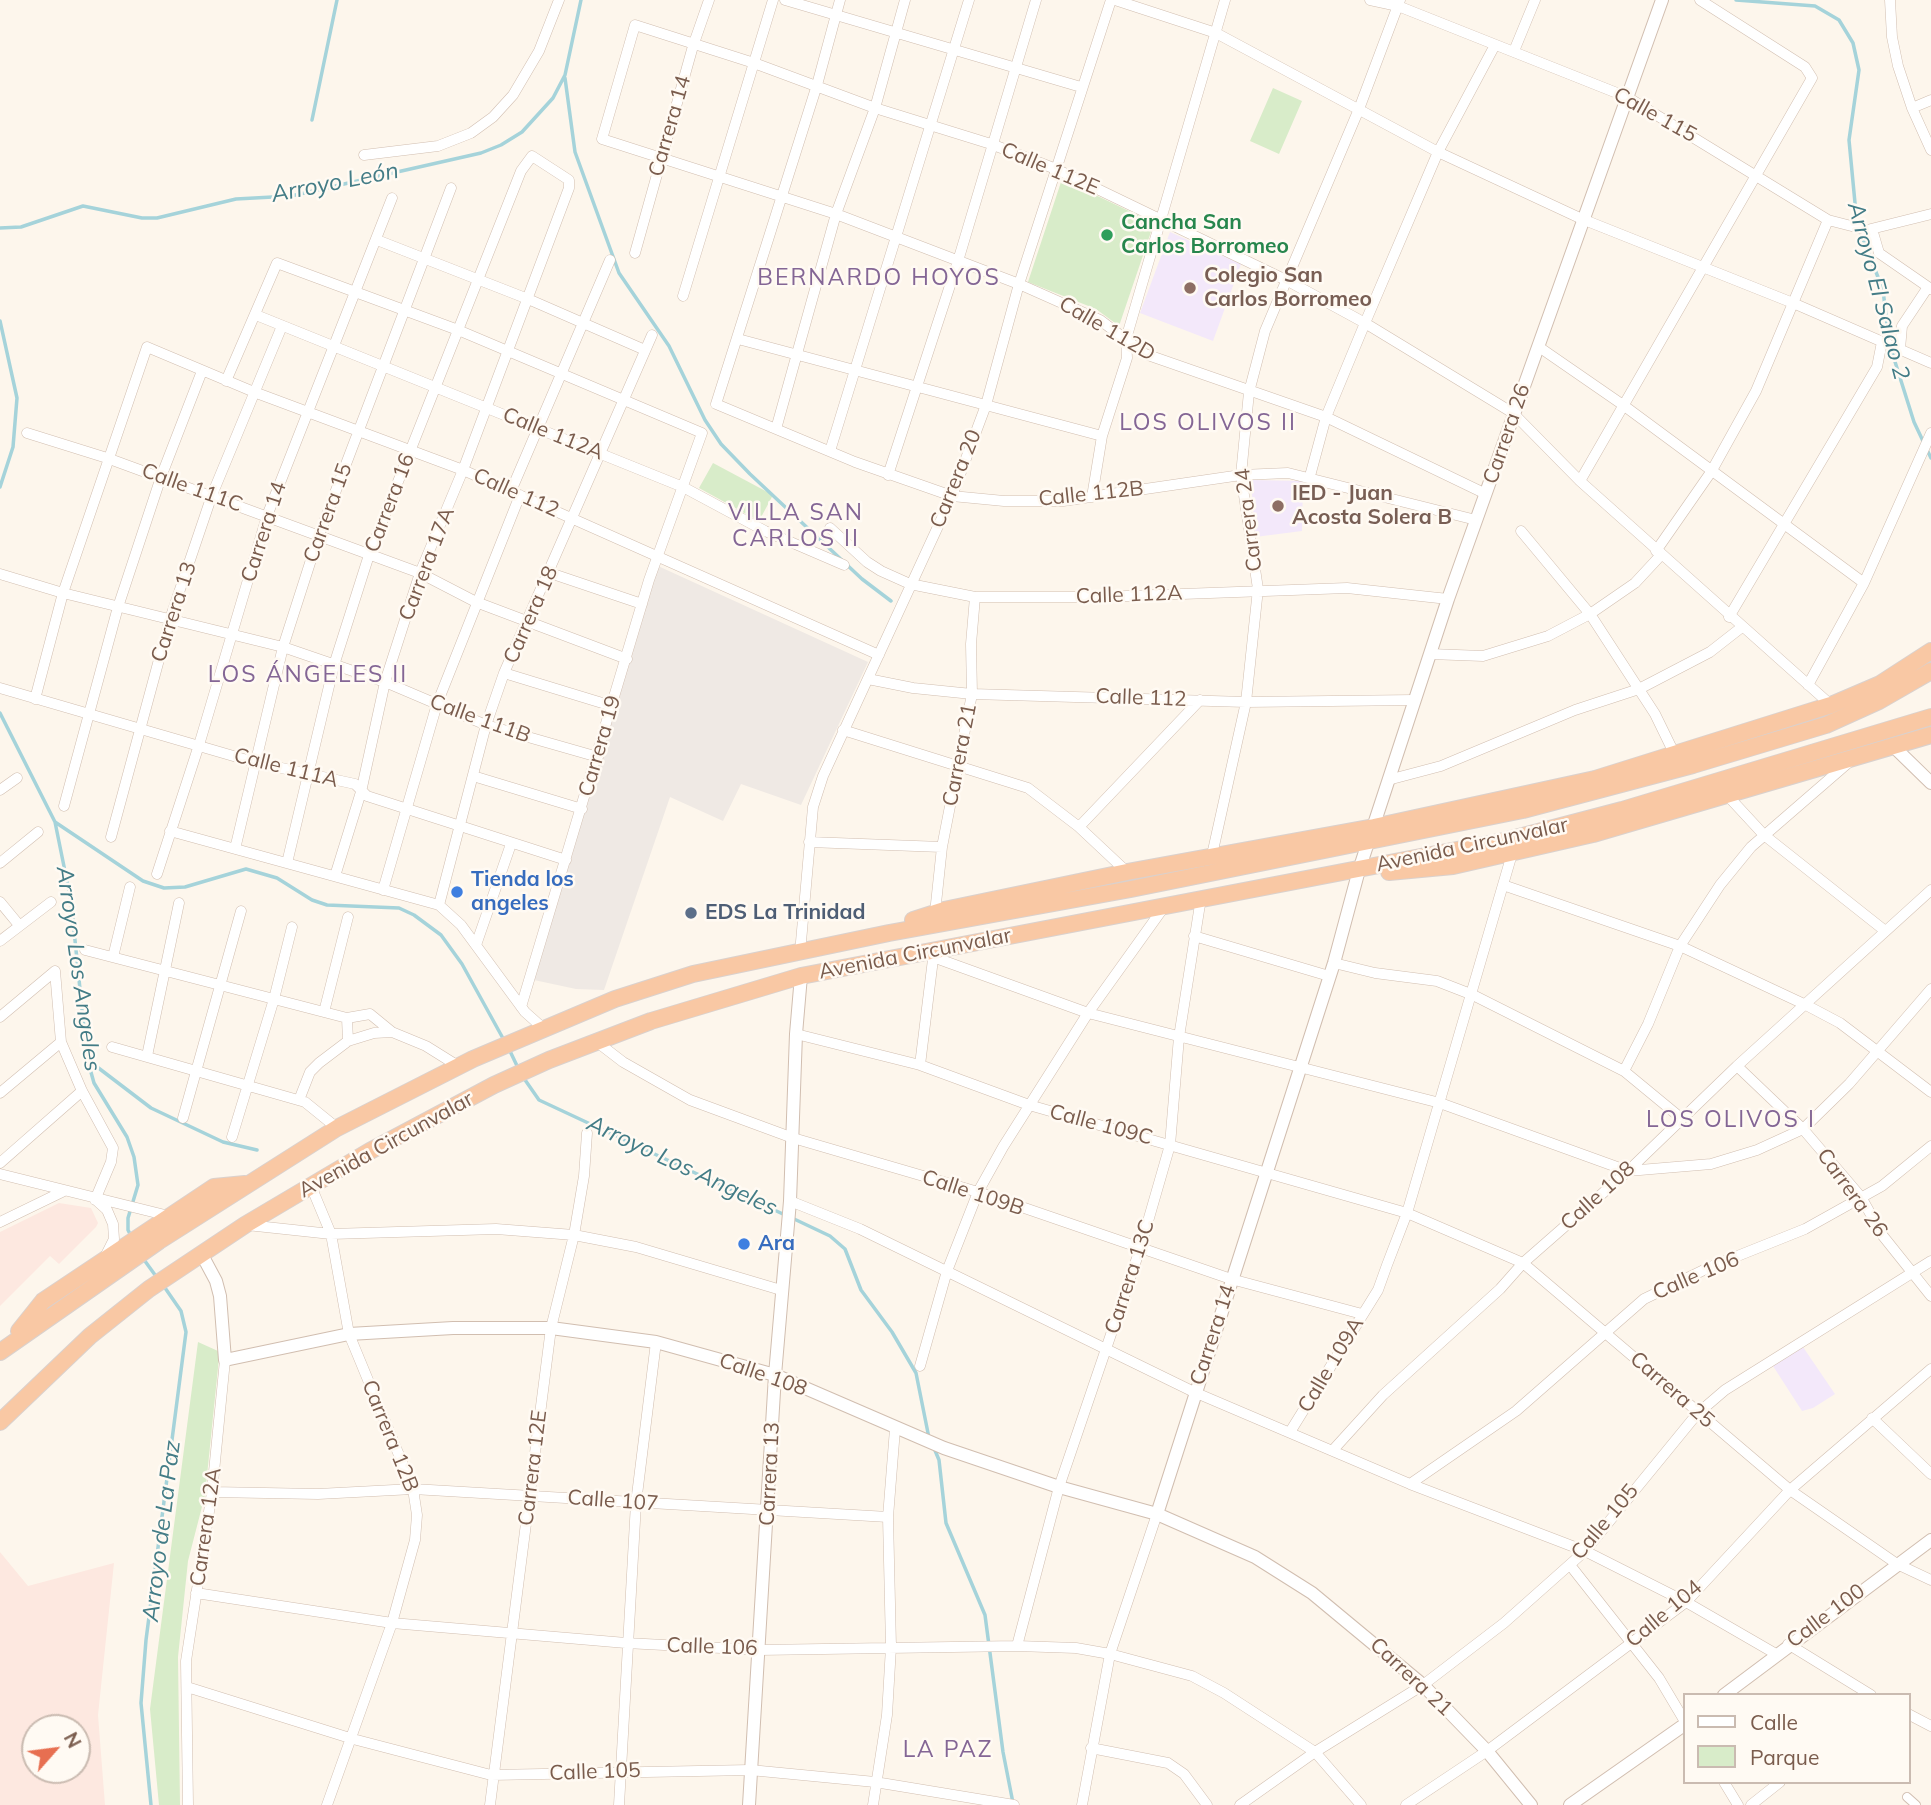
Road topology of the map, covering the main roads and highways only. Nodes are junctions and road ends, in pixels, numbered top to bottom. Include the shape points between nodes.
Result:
1 (1931, 651) edge
2 (1931, 671) edge
3 (1931, 717) edge
4 (1931, 735) edge
5 (1372, 834) junction
6 (1359, 870) junction
7 (889, 933) junction
8 (247, 1184) junction
9 (155, 1235) junction
10 (126, 1254) junction
11 (4, 1349) edge
12 (0, 1422) edge

1 - 5 highway via 1880,684 1831,705 1675,755
2 - 5 highway, Avenida Circunvalar via 1826,725 1693,765 1523,810
3 - 6 highway, Avenida Circunvalar via 1622,810 1504,841
4 - 6 highway via 1512,854 1418,871
5 - 7 highway, Avenida Circunvalar via 1131,889
5 - 7 highway via 1212,855 1127,872 935,913
6 - 12 highway, Avenida Circunvalar via 801,976 651,1021 545,1062 494,1085 311,1186 201,1253 90,1336
7 - 8 highway, Avenida Circunvalar via 693,975 615,999 458,1066 337,1128
8 - 9 highway, Avenida Circunvalar
8 - 9 highway via 214,1187 170,1216
9 - 10 highway, Avenida Circunvalar
10 - 11 highway, Avenida Circunvalar
10 - 11 highway via 98,1264 43,1301

